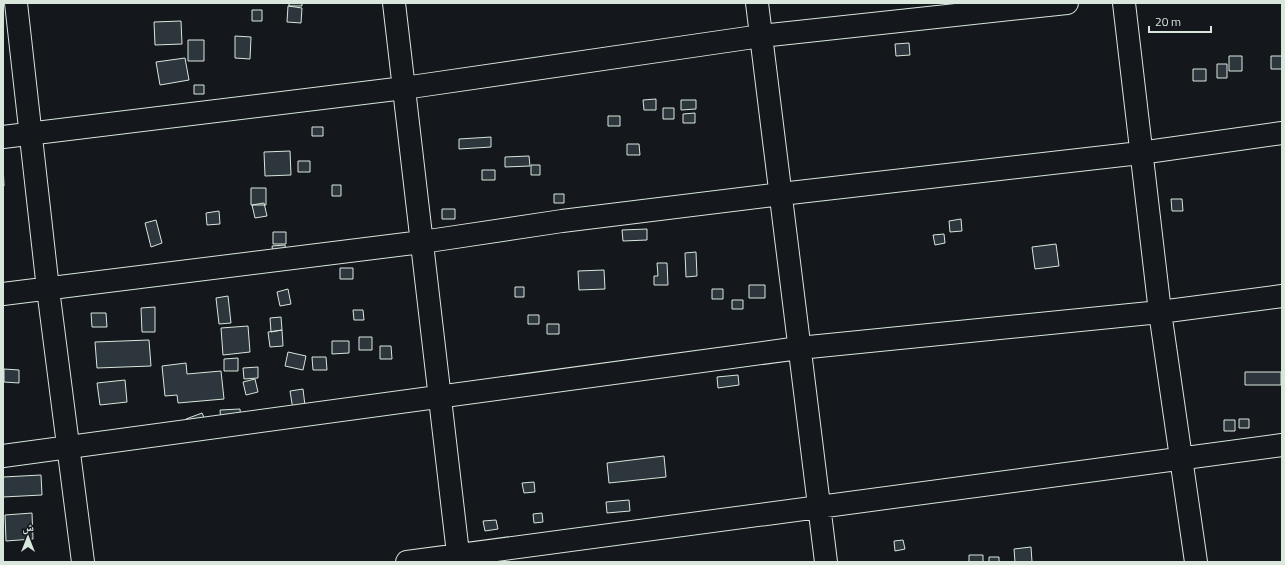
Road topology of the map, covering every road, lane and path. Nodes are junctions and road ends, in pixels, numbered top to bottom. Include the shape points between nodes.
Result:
1 (16, 3) edge
2 (394, 3) edge
3 (757, 3) edge
4 (1067, 3) edge
5 (1124, 3) edge
6 (761, 36) junction
7 (404, 88) junction
8 (30, 133) junction
9 (1282, 133) edge
10 (3, 137) edge
11 (1140, 153) junction
12 (781, 194) junction
13 (422, 242) junction
14 (48, 288) junction
15 (3, 294) edge
16 (1282, 296) edge
17 (1160, 312) junction
18 (799, 348) junction
19 (440, 398) junction
20 (1282, 445) edge
21 (69, 447) junction
22 (3, 456) edge
23 (1181, 457) junction
24 (819, 506) junction
25 (458, 558) edge
26 (83, 562) edge
27 (407, 562) edge
28 (826, 562) edge
29 (1196, 562) edge

1 - 8 street
2 - 7 street
3 - 6 street
4 - 6 street
5 - 11 street
6 - 7 street
6 - 12 street
7 - 8 street
7 - 13 street
8 - 10 street
8 - 14 street
9 - 11 street
11 - 12 street
11 - 17 street
12 - 13 street via 562,221
12 - 18 street
13 - 14 street
13 - 19 street
14 - 15 street
14 - 21 street
16 - 17 street
17 - 18 street
17 - 23 street
18 - 19 street
18 - 24 street
19 - 21 street
19 - 25 street
20 - 23 street
21 - 22 street
21 - 26 street
23 - 24 street
23 - 29 street
24 - 25 street
24 - 28 street
25 - 27 street

